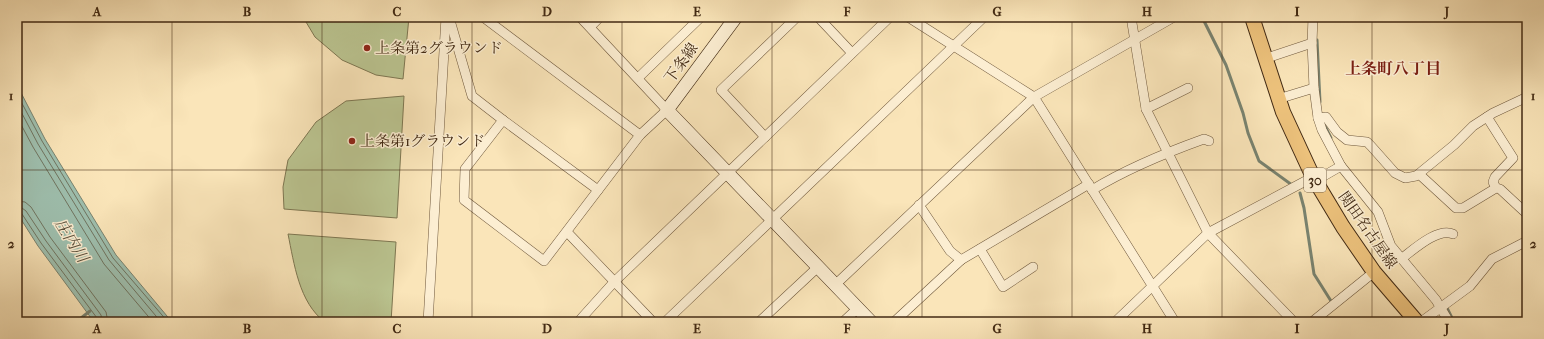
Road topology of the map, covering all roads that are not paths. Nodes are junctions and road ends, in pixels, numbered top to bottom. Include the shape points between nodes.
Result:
1 (448, 17) edge
2 (483, 17) edge
3 (580, 17) edge
4 (600, 17) edge
5 (702, 17) edge
6 (736, 17) edge
7 (797, 17) edge
8 (818, 17) edge
9 (890, 17) edge
10 (908, 17) edge
11 (984, 17) edge
12 (1131, 17) edge
13 (1174, 17) edge
14 (1252, 17) edge
15 (1313, 17) edge
16 (590, 27) junction
17 (1135, 40) junction
18 (1312, 43) junction
19 (955, 45) junction
20 (852, 53) junction
21 (1264, 59) junction
22 (638, 78) junction
23 (1188, 88) dead end
24 (1314, 88) junction
25 (1034, 97) junction
26 (1527, 97) edge
27 (1278, 99) junction
28 (1146, 109) junction
29 (667, 110) junction
30 (1487, 117) junction
31 (1318, 118) junction
32 (503, 120) junction
33 (640, 135) junction
34 (765, 137) junction
35 (1209, 141) dead end
36 (1168, 152) junction
37 (1341, 166) junction
38 (728, 173) junction
39 (1419, 174) junction
40 (1314, 179) junction
41 (1091, 187) junction
42 (1496, 188) junction
43 (598, 190) junction
44 (919, 205) junction
45 (1527, 214) edge
46 (772, 220) junction
47 (567, 232) junction
48 (1208, 233) junction
49 (1453, 234) dead end
50 (1527, 241) edge
51 (980, 249) junction
52 (1401, 259) junction
53 (961, 260) junction
54 (818, 267) junction
55 (1033, 268) dead end
56 (1374, 272) junction
57 (614, 282) junction
58 (835, 285) junction
59 (1153, 285) junction
60 (1441, 306) junction
61 (858, 308) junction
62 (428, 322) edge
63 (578, 322) edge
64 (652, 322) edge
65 (665, 322) edge
66 (759, 322) edge
67 (844, 322) edge
68 (871, 322) edge
69 (894, 322) edge
70 (1115, 322) edge
71 (1175, 322) edge
72 (1294, 322) edge
73 (1312, 322) edge
74 (1417, 322) edge
75 (1421, 322) edge
76 (1449, 322) edge

1 - 32 street via 472,96
1 - 62 street
2 - 33 street
3 - 16 street
4 - 16 street
5 - 22 street
6 - 29 street, 下条線
7 - 34 street via 721,90
8 - 20 street
9 - 20 street
10 - 19 street
11 - 19 street
12 - 17 street
13 - 17 street
14 - 21 main road, 関田名古屋線 / 30
15 - 18 street
16 - 22 street
17 - 25 street
17 - 28 street
18 - 21 street
18 - 24 street
19 - 25 street
19 - 46 street
20 - 34 street
21 - 27 main road, 関田名古屋線 / 30
22 - 29 street
23 - 28 street
24 - 27 street
24 - 31 street
25 - 41 street
25 - 44 street
26 - 30 street
27 - 40 main road, 関田名古屋線 / 30 via 1290,131
28 - 36 street
29 - 33 street
29 - 38 street
30 - 39 street via 1473,126
30 - 42 street via 1512,158 1495,177 1493,182
31 - 37 street
31 - 39 street via 1326,117 1347,140 1366,142 1400,176 1410,178
32 - 43 street
32 - 47 street via 465,169 464,200 544,261
33 - 43 street
34 - 38 street
35 - 36 street via 1204,139
36 - 41 street
36 - 48 street
37 - 40 street
37 - 52 street via 1378,212 1391,246
38 - 46 street
38 - 57 street
39 - 42 street via 1459,209
40 - 48 street
40 - 56 main road, 関田名古屋線 / 30
41 - 51 street
41 - 59 street
42 - 45 street
43 - 47 street
44 - 53 street via 950,251
44 - 58 street
46 - 54 street
46 - 65 street
47 - 57 street
48 - 59 street
48 - 72 street
49 - 52 street via 1448,231 1439,233
50 - 60 street via 1492,259 1470,286
51 - 53 street
51 - 55 street via 1003,287
52 - 60 street
53 - 69 street
54 - 58 street
54 - 66 street
56 - 73 street
56 - 74 main road, 関田名古屋線 / 30
57 - 63 street
57 - 64 street
58 - 61 street
59 - 70 street
59 - 71 street
60 - 75 street
60 - 76 street
61 - 67 street
61 - 68 street

